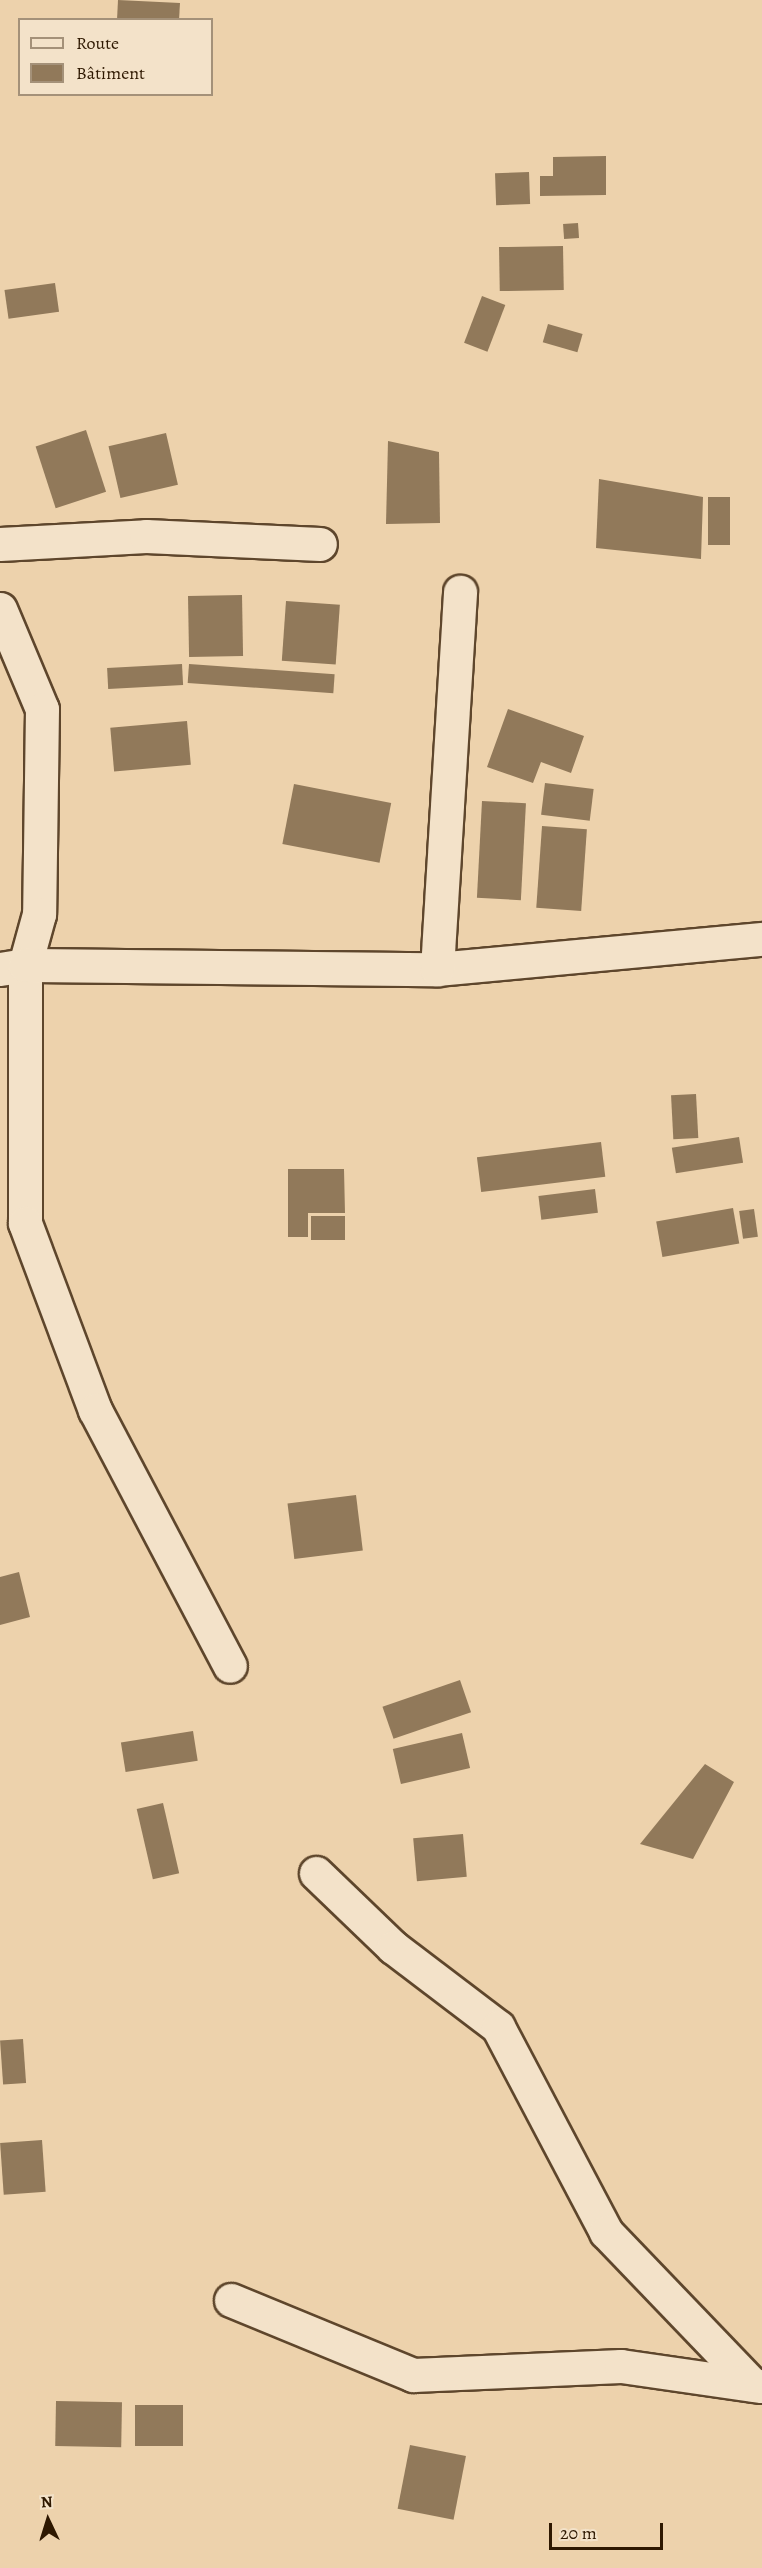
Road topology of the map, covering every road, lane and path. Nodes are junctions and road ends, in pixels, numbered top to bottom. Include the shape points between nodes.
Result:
1 (0, 544) edge
2 (320, 544) dead end
3 (460, 592) dead end
4 (0, 609) edge
5 (762, 939) edge
6 (13, 967) edge
7 (437, 969) junction
8 (230, 1666) dead end
9 (316, 1873) dead end
10 (231, 2300) dead end
11 (757, 2385) edge

1 - 2 street via 146,536
3 - 7 street
4 - 6 street via 42,709 39,914
5 - 7 street
6 - 7 street
6 - 8 street via 25,1223 95,1410
9 - 11 street via 393,1947 498,2027 606,2232
10 - 11 street via 413,2374 621,2366

